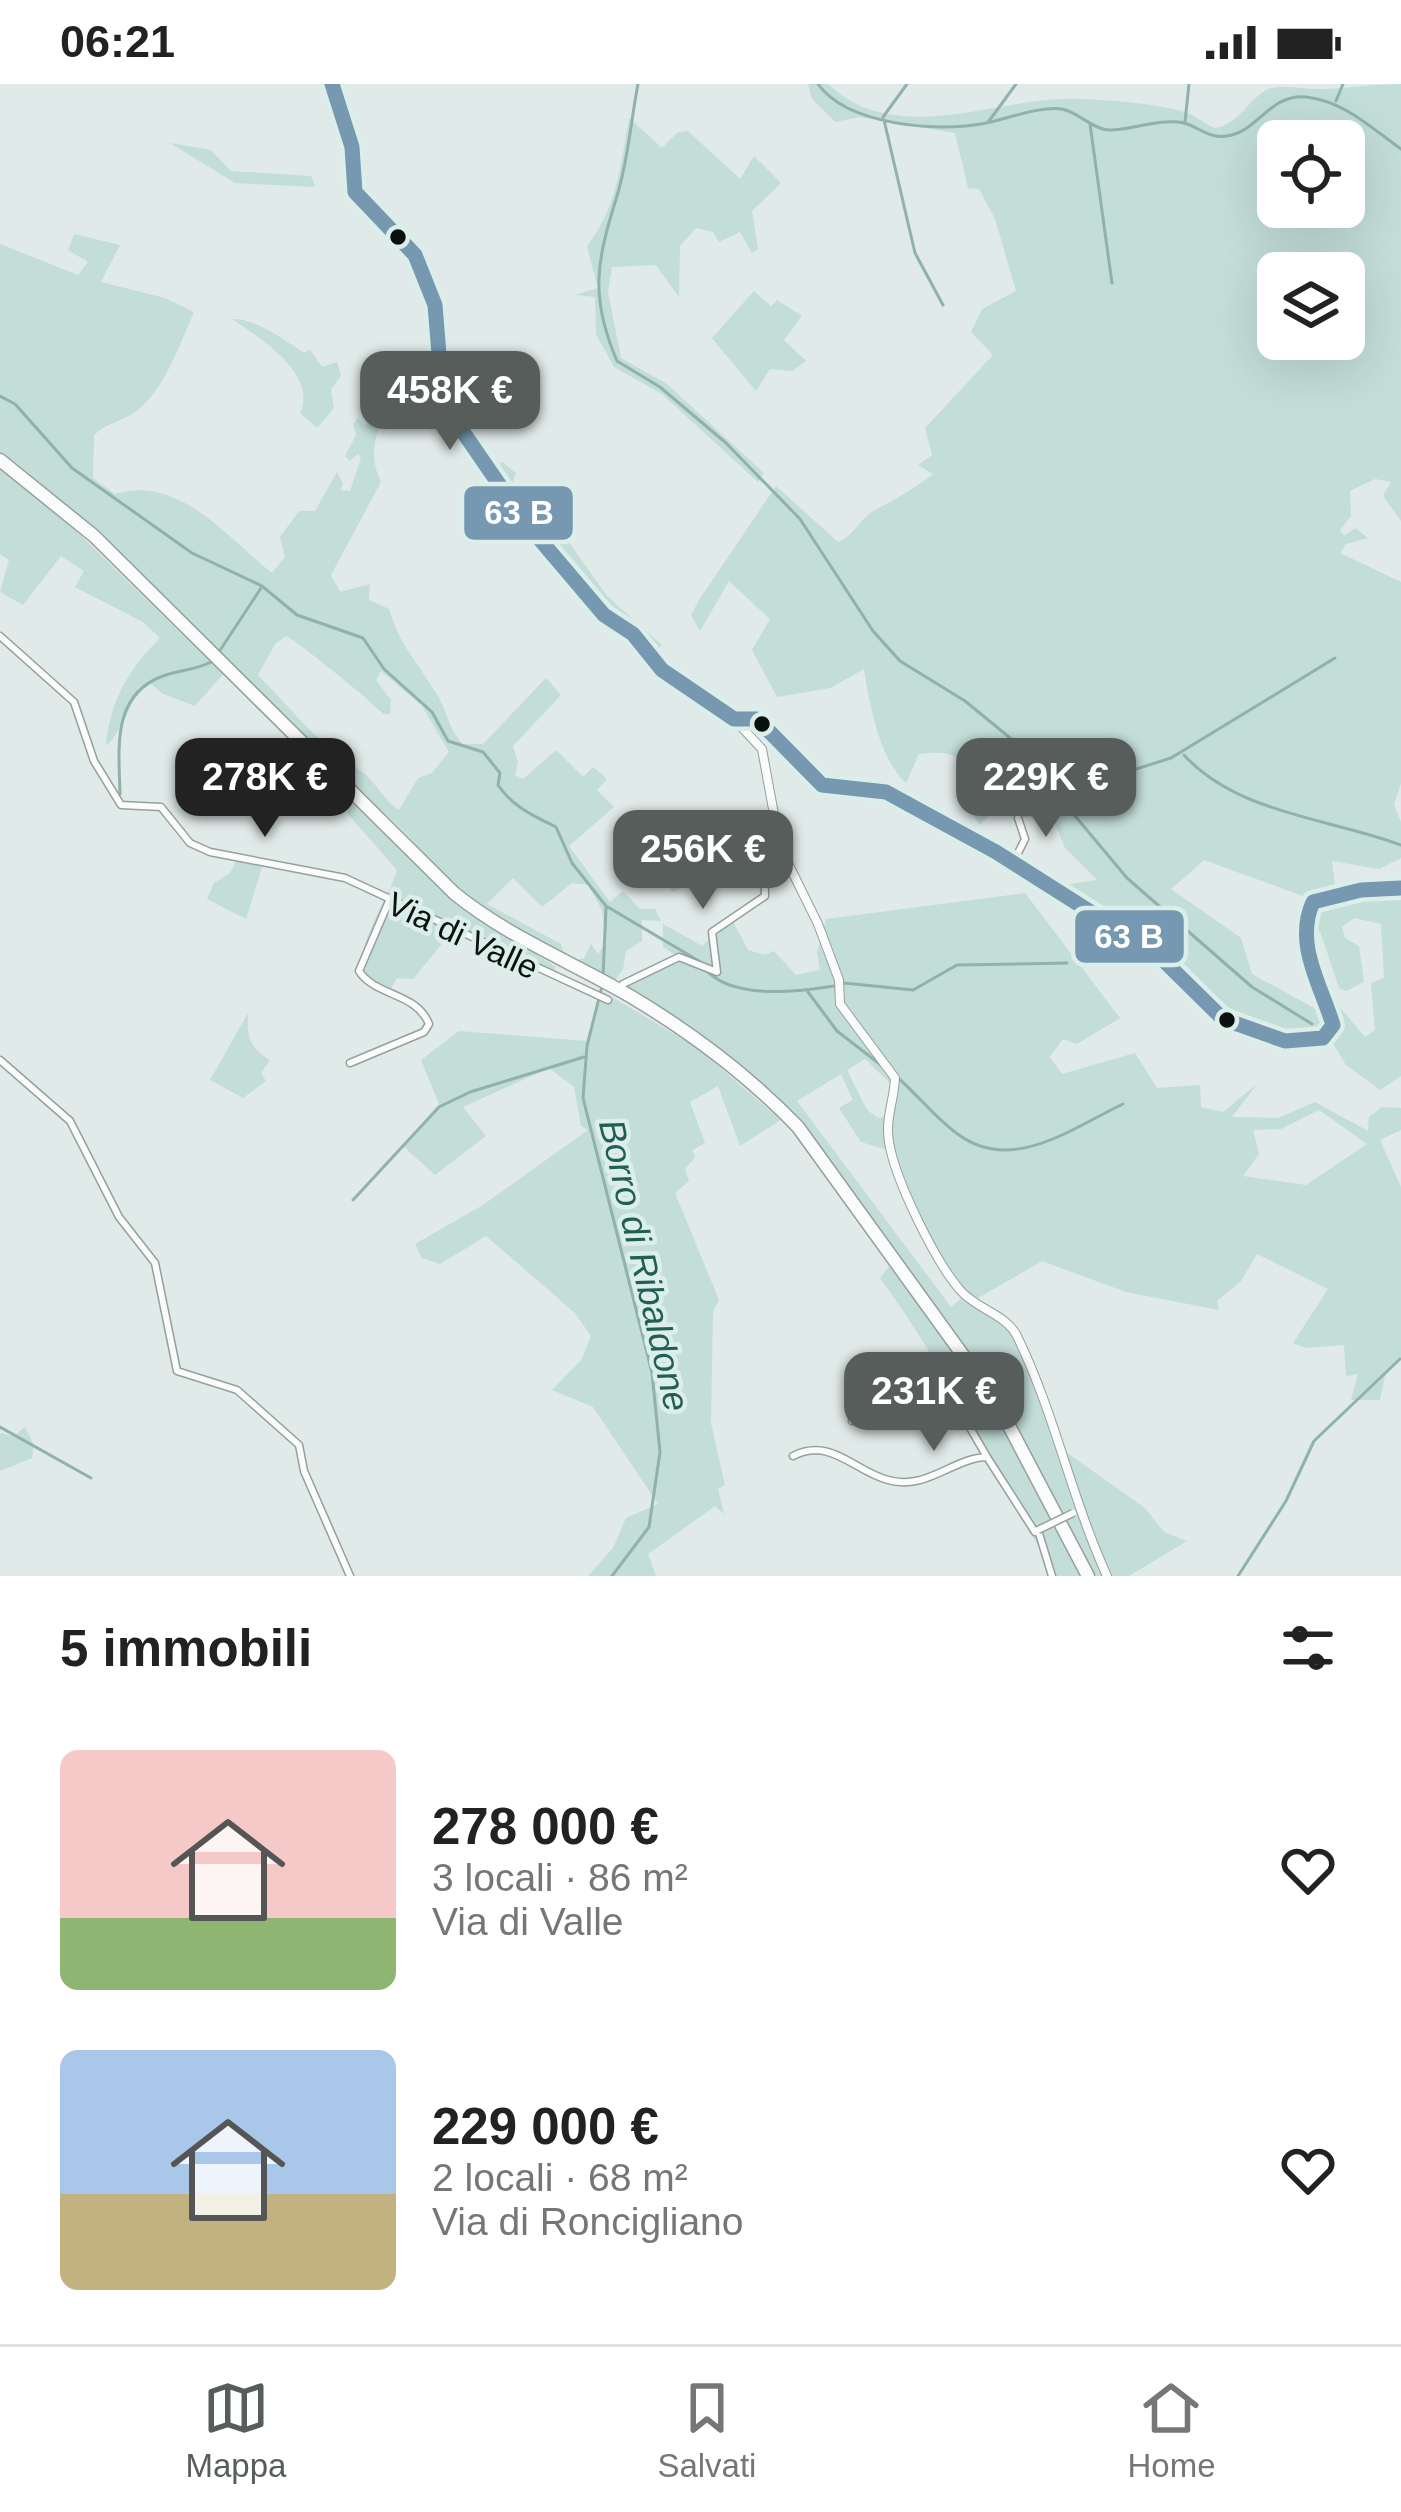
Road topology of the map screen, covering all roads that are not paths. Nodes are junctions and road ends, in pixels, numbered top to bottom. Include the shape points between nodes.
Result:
1 (332, 84) edge
2 (440, 352) junction
3 (383, 393) dead end
4 (0, 460) edge
5 (0, 470) edge
6 (0, 636) edge
7 (734, 719) junction
8 (1018, 818) dead end
9 (780, 847) junction
10 (1013, 862) junction
11 (1401, 888) edge
12 (389, 901) junction
13 (623, 984) dead end
14 (602, 999) dead end
15 (0, 1060) edge
16 (350, 1063) dead end
17 (852, 1421) dead end
18 (793, 1456) dead end
19 (987, 1457) junction
20 (1076, 1512) junction
21 (1037, 1531) junction
22 (350, 1576) edge
23 (1052, 1576) edge
24 (1084, 1576) edge
25 (1107, 1576) edge

1 - 2 street via 352,147 355,192 416,255 435,305
2 - 3 street
2 - 7 street via 461,430 524,522 662,670
4 - 24 highway via 94,536 454,893 681,1028 798,1126 996,1402
5 - 24 highway via 105,557 463,909 680,1036 795,1134 986,1398
6 - 12 street, Via di Valle via 77,707 94,760 121,805 160,808 190,843 210,852 324,872
7 - 9 street via 762,748
7 - 10 street via 758,719 822,785 886,792
8 - 10 street via 1025,839
9 - 13 street via 764,860 765,896 712,932 717,972 679,957
9 - 20 street via 818,923 843,1011 895,1078 887,1116 902,1180 951,1277 1017,1336 1059,1431
10 - 11 street via 1157,954 1214,1013 1286,1041 1323,1038 1333,1025 1308,947 1313,902
12 - 14 street, Via di Valle
12 - 16 street via 358,970 412,1001 429,1024
15 - 22 street via 70,1121 119,1217 155,1263 177,1371 237,1390 299,1445
17 - 19 street via 938,1371
18 - 19 street via 826,1450 905,1483
19 - 21 street
20 - 21 street, bridge
20 - 25 street
21 - 23 street

